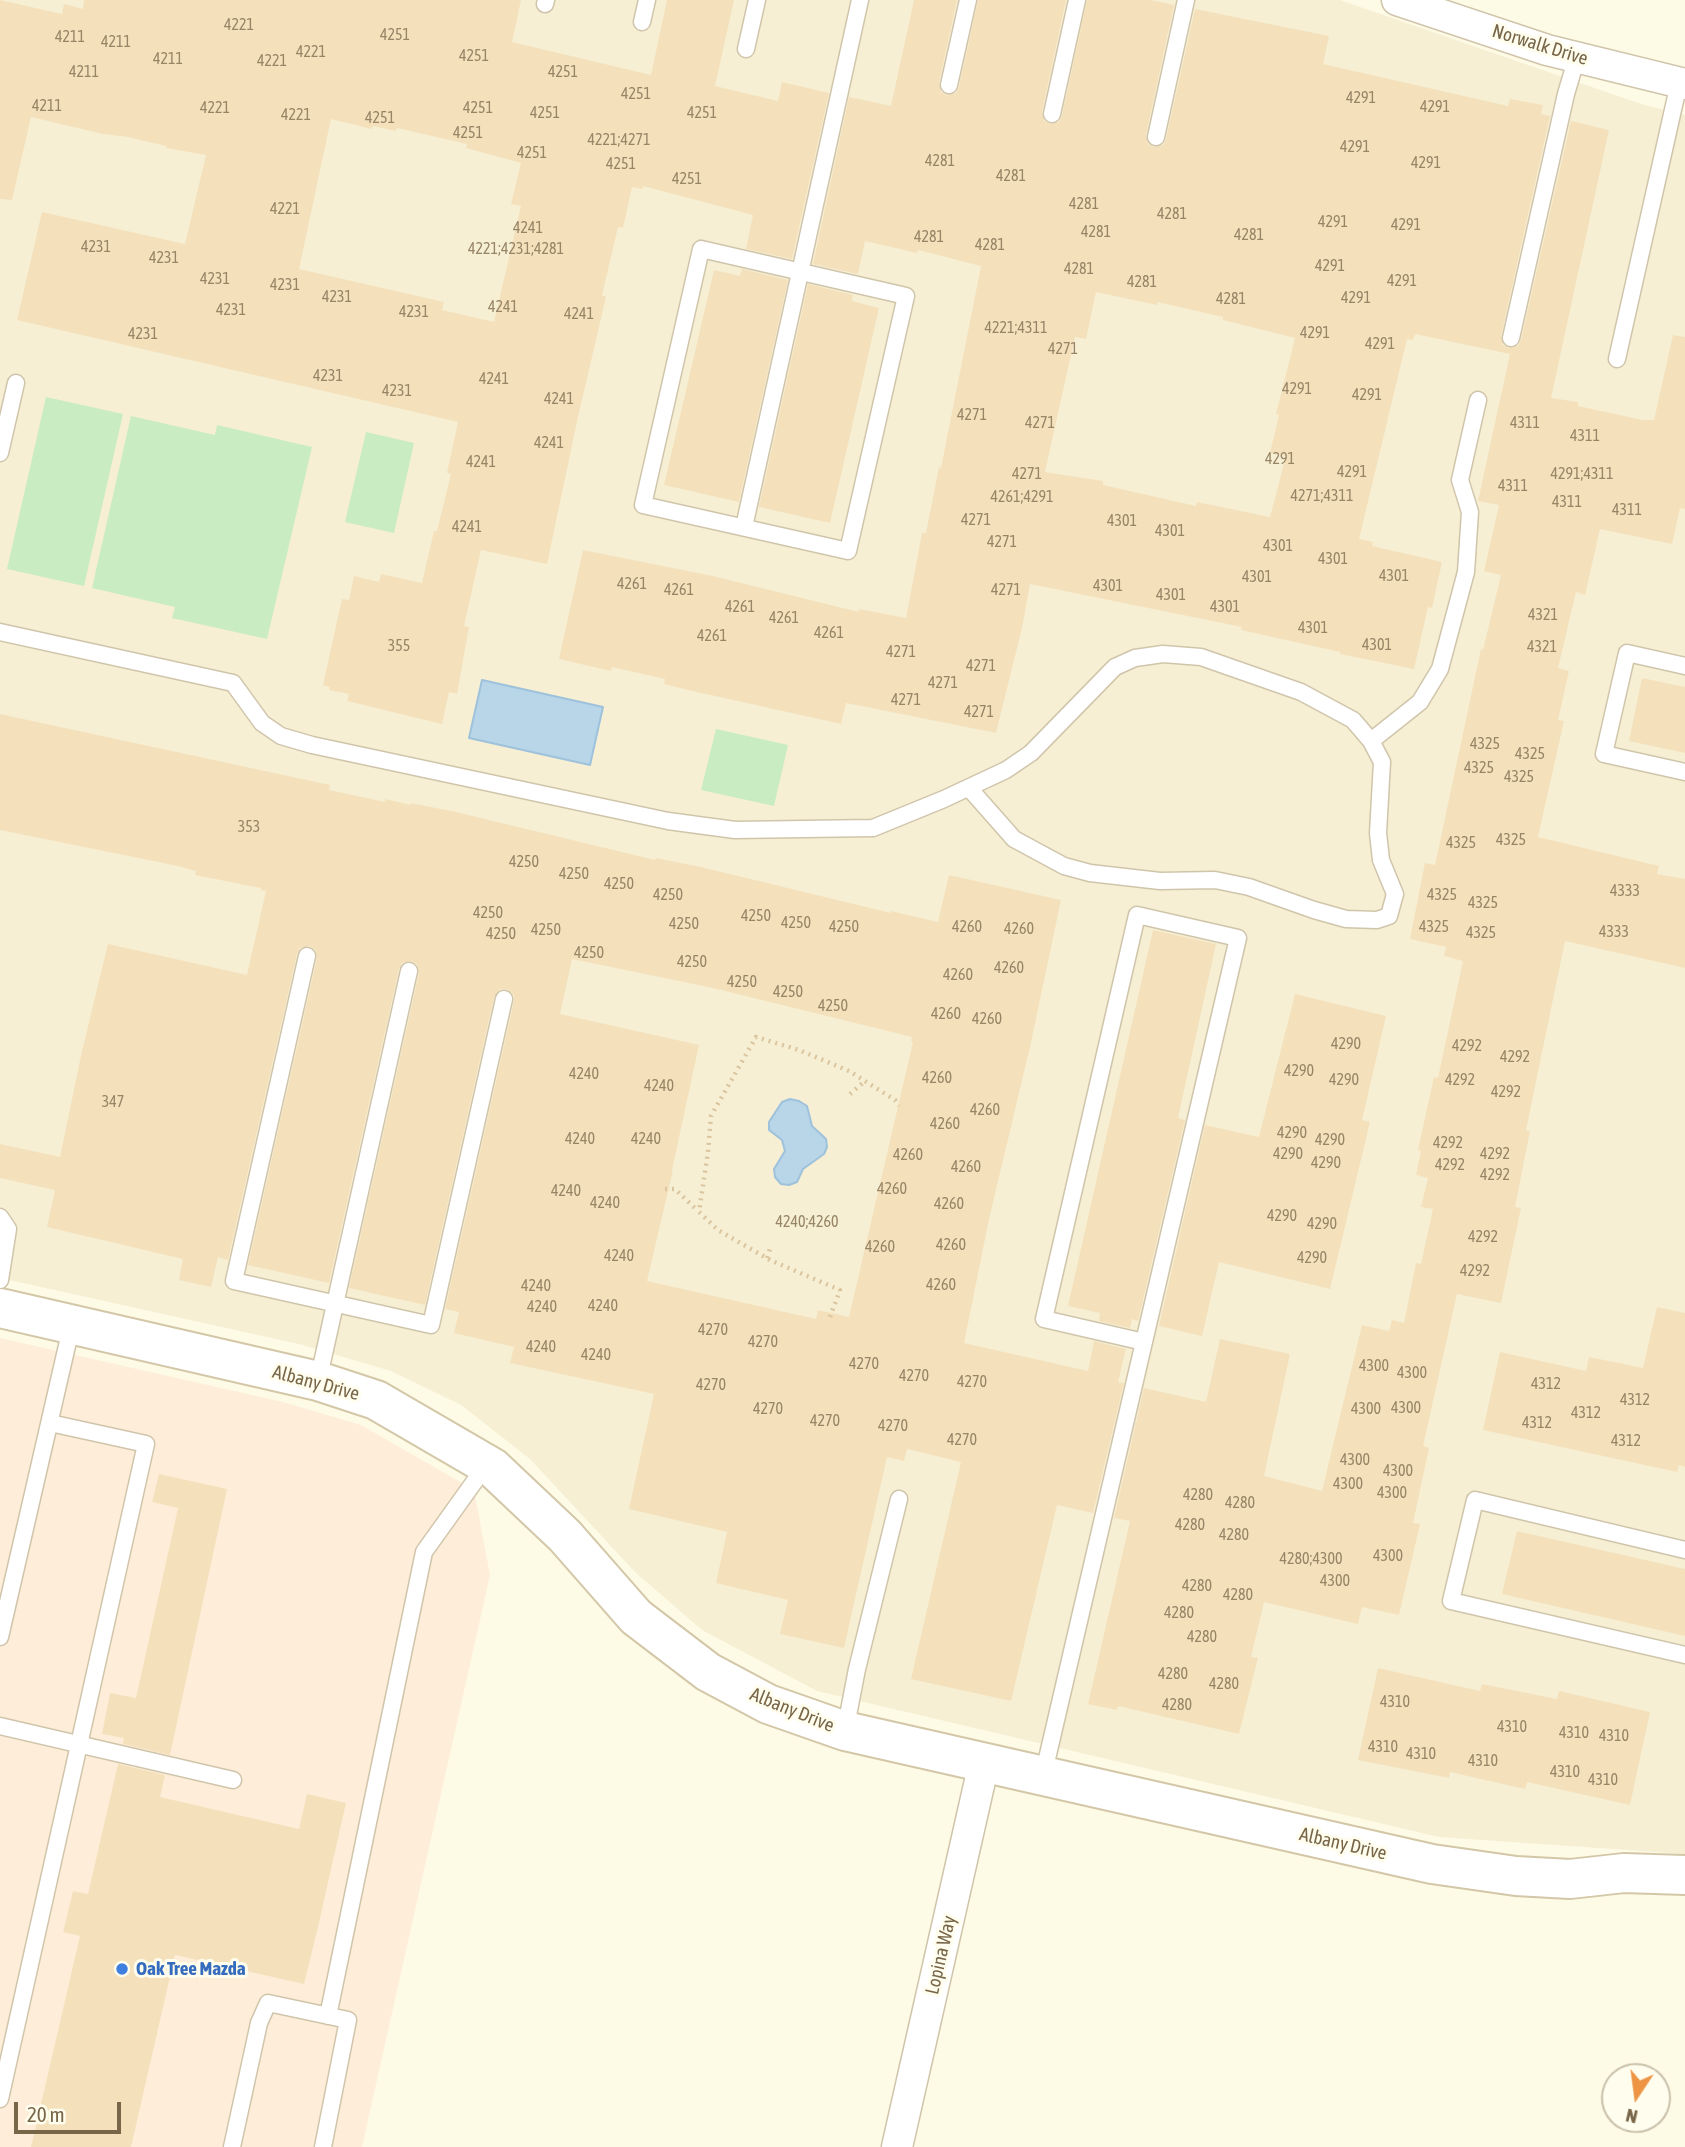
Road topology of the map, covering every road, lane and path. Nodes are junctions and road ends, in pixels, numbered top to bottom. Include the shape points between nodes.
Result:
1 (647, 0) edge
2 (757, 0) edge
3 (860, 0) edge
4 (968, 0) edge
5 (1077, 0) edge
6 (1186, 0) edge
7 (1397, 0) edge
8 (642, 22) dead end
9 (746, 49) dead end
10 (1577, 57) junction
11 (1682, 83) edge
12 (949, 85) dead end
13 (1052, 114) dead end
14 (1156, 137) dead end
15 (799, 272) junction
16 (1511, 338) dead end
17 (1617, 359) dead end
18 (16, 383) dead end
19 (1478, 400) dead end
20 (0, 453) edge
21 (744, 527) junction
22 (0, 632) edge
23 (1685, 666) edge
24 (1371, 741) junction
25 (1685, 772) edge
26 (970, 788) junction
27 (307, 956) dead end
28 (409, 971) dead end
29 (504, 999) dead end
30 (865, 1081) junction
31 (850, 1094) dead end
32 (899, 1105) dead end
33 (665, 1189) dead end
34 (699, 1212) junction
35 (0, 1217) edge
36 (771, 1247) dead end
37 (767, 1258) junction
38 (0, 1280) edge
39 (335, 1303) junction
40 (0, 1308) edge
41 (830, 1317) dead end
42 (72, 1324) junction
43 (1144, 1342) junction
44 (318, 1381) junction
45 (50, 1423) junction
46 (488, 1464) junction
47 (899, 1499) dead end
48 (1685, 1550) edge
49 (0, 1637) edge
50 (1685, 1655) edge
51 (0, 1726) edge
52 (845, 1731) junction
53 (79, 1744) junction
54 (985, 1763) junction
55 (1043, 1776) junction
56 (233, 1780) dead end
57 (1685, 1875) edge
58 (328, 2016) junction
59 (0, 2099) edge
60 (232, 2147) edge
61 (323, 2147) edge
62 (897, 2147) edge

1 - 8 lane
2 - 9 lane
3 - 15 lane
4 - 12 lane
5 - 13 lane
6 - 14 lane
7 - 10 street, Norwalk Drive
10 - 11 street, Norwalk Drive
10 - 16 lane
11 - 17 lane
15 - 21 lane
15 - 21 lane via 701,249 643,505
15 - 21 lane via 906,296 848,551
18 - 20 lane
19 - 24 lane via 1460,480 1470,512 1466,572 1440,669 1420,702
22 - 26 lane via 233,683 262,723 281,736 668,821 735,830 873,828
23 - 25 lane via 1627,653 1604,754
24 - 26 lane via 1353,720 1301,692 1201,657 1163,654 1115,667 1031,753
24 - 26 lane via 1382,762 1381,860 1395,894 1389,916 1377,920 1346,919 1215,880 1160,881 1064,866 1014,839
27 - 39 lane via 234,1281
28 - 39 lane
29 - 39 lane via 431,1325
30 - 31 path
30 - 32 path
30 - 34 path via 799,1050 756,1037 711,1116
33 - 34 path via 676,1189
34 - 37 path via 718,1230
35 - 38 lane via 8,1229
36 - 37 path
37 - 41 path via 840,1290
39 - 44 lane
40 - 42 street, Albany Drive
42 - 44 street, Albany Drive
42 - 45 lane
43 - 43 lane via 1238,938 1138,915 1044,1319
43 - 55 lane
44 - 46 street, Albany Drive via 376,1400
45 - 49 lane
45 - 53 lane via 146,1444
46 - 52 street, Albany Drive via 565,1536 635,1617 708,1672 768,1704
46 - 58 lane via 424,1552
47 - 52 lane
48 - 50 lane via 1475,1500 1451,1601
51 - 53 lane
52 - 54 street, Albany Drive
53 - 56 lane
53 - 59 lane
54 - 55 street, Albany Drive
54 - 62 street, Lopina Way
55 - 57 street, Albany Drive via 1432,1864 1570,1879 1624,1873
58 - 60 lane via 278,2004 268,2003 264,2008
58 - 61 lane via 348,2021

